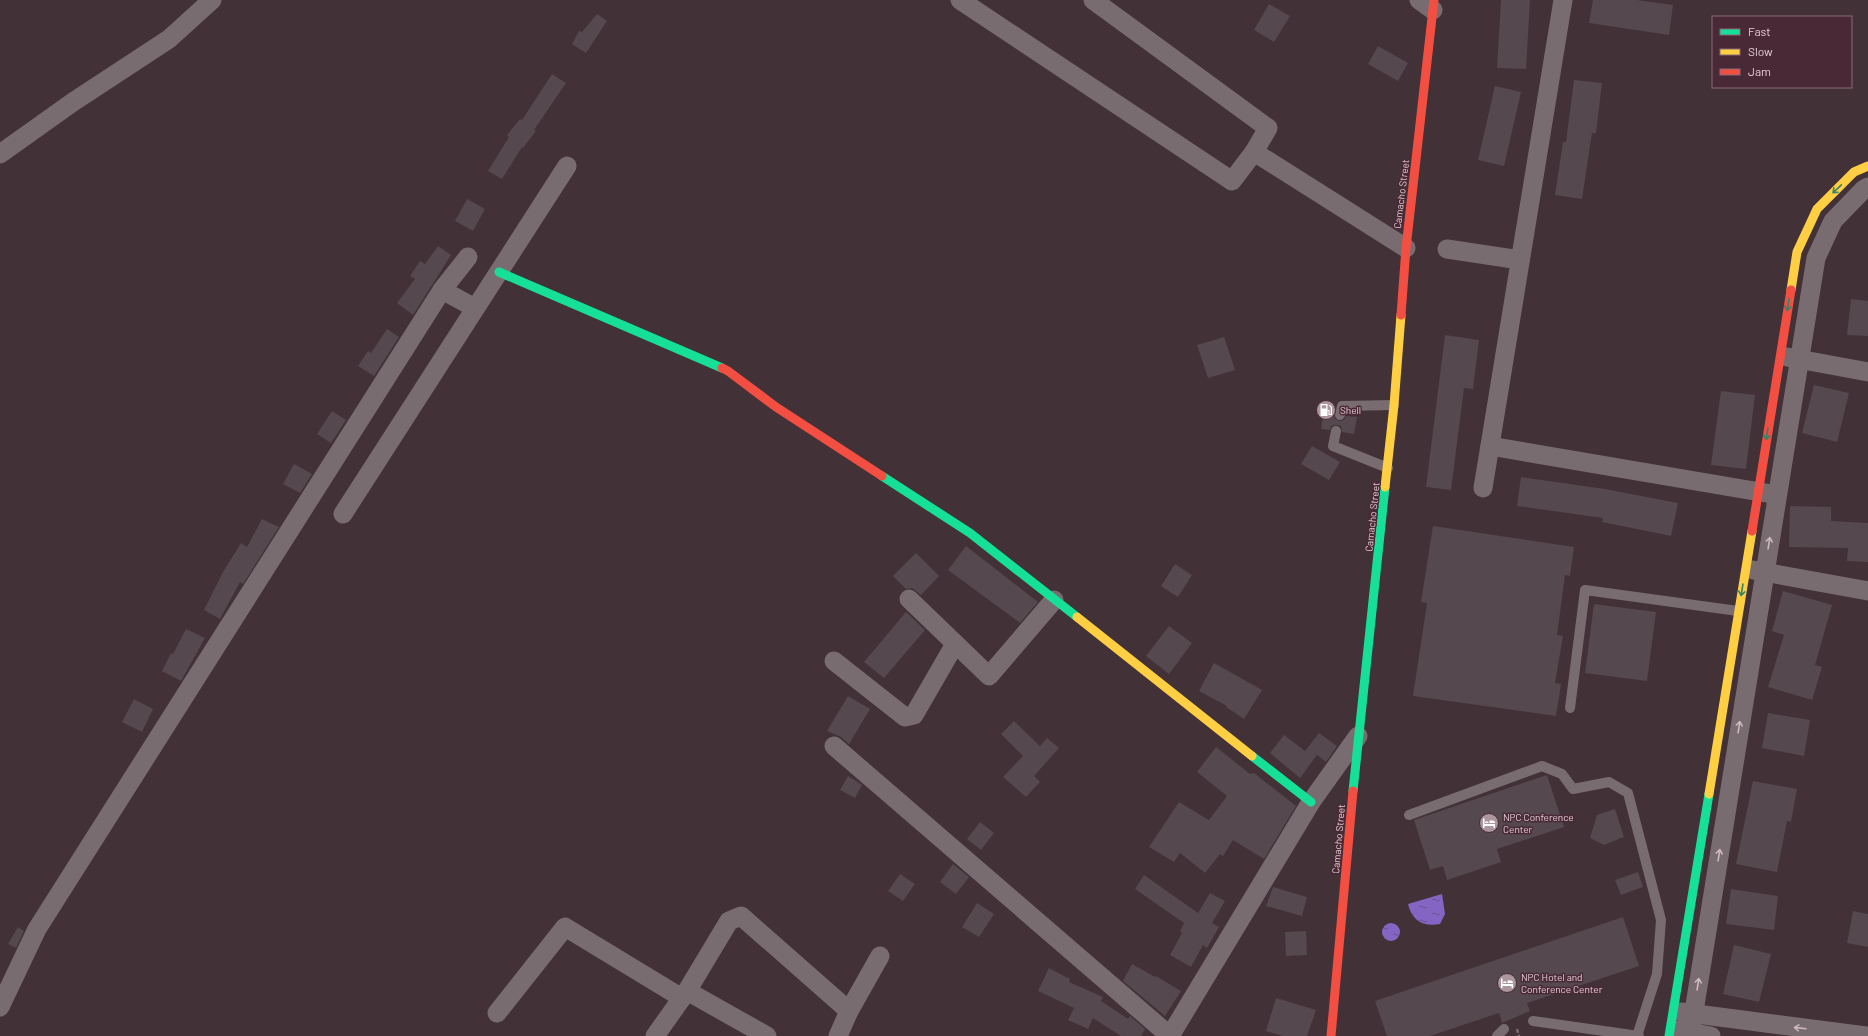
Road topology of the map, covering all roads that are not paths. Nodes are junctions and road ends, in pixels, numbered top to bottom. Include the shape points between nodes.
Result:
1 (212, 0) edge
2 (960, 0) edge
3 (1093, 0) edge
4 (1563, 0) edge
5 (1429, 3) edge
6 (1254, 152) junction
7 (0, 154) edge
8 (567, 166) dead end
9 (1868, 166) edge
10 (1868, 187) edge
11 (1406, 248) junction
12 (1447, 249) dead end
13 (468, 257) dead end
14 (1520, 260) junction
15 (499, 272) junction
16 (442, 290) junction
17 (475, 308) junction
18 (1780, 356) junction
19 (1799, 360) junction
20 (1868, 372) edge
21 (1394, 405) junction
22 (1340, 415) dead end
23 (1336, 431) dead end
24 (1490, 446) junction
25 (1388, 468) junction
26 (1483, 488) dead end
27 (1758, 492) junction
28 (1777, 495) junction
29 (343, 514) dead end
30 (1745, 569) junction
31 (1765, 572) junction
32 (1868, 591) edge
33 (909, 599) dead end
34 (1054, 600) junction
35 (1738, 611) junction
36 (955, 644) junction
37 (834, 661) dead end
38 (1570, 708) dead end
39 (1358, 736) junction
40 (834, 746) dead end
41 (1311, 802) junction
42 (1409, 815) dead end
43 (880, 956) dead end
44 (684, 994) junction
45 (0, 1007) edge
46 (849, 1011) junction
47 (497, 1013) dead end
48 (1693, 1014) junction
49 (1533, 1021) dead end
50 (1670, 1025) edge
51 (1690, 1034) edge
52 (655, 1036) edge
53 (766, 1036) edge
54 (838, 1036) edge
55 (1170, 1036) edge
56 (1331, 1036) edge
57 (1638, 1036) edge
58 (1711, 1036) edge
59 (1866, 1036) edge

1 - 7 street via 169,39
2 - 6 street via 1232,181
3 - 6 street via 1268,128
4 - 14 street
5 - 11 street, Camacho Street
6 - 11 street
8 - 15 street
9 -> 18 street via 1854,172 1817,209 1797,252
10 - 19 street via 1833,221 1816,258
11 - 21 street, Camacho Street
12 - 14 street
13 - 16 street
14 - 24 street
15 - 17 street
15 - 34 street via 728,371 776,407 970,533
16 - 17 street
16 - 45 street via 37,929
17 - 29 street
18 - 19 street
18 -> 27 street
19 - 20 street
19 - 28 street
21 - 22 lane via 1342,406
21 - 25 street, Camacho Street
23 - 25 lane via 1333,446
24 - 26 street
24 - 27 street
25 - 39 street, Camacho Street
27 - 28 street
27 - 30 street
31 -> 28 street
30 - 31 street
30 -> 35 street
31 - 32 street
48 -> 31 street
33 - 36 street
34 - 36 street via 989,676
34 - 41 street
35 - 38 lane via 1585,590
35 - 50 street
36 - 37 street via 914,715 905,717
39 - 41 street
39 - 56 street, Camacho Street
40 - 55 street
41 - 55 street
42 - 57 lane via 1542,766 1562,774 1573,789 1609,782 1628,793 1661,920 1657,974
43 - 46 street
44 - 46 street via 729,921 741,916
44 - 47 street via 565,927
44 - 52 street
44 - 53 street
46 - 54 street
48 - 50 street
48 - 51 street
59 -> 48 street
49 - 57 lane
50 - 51 street
51 - 58 street

